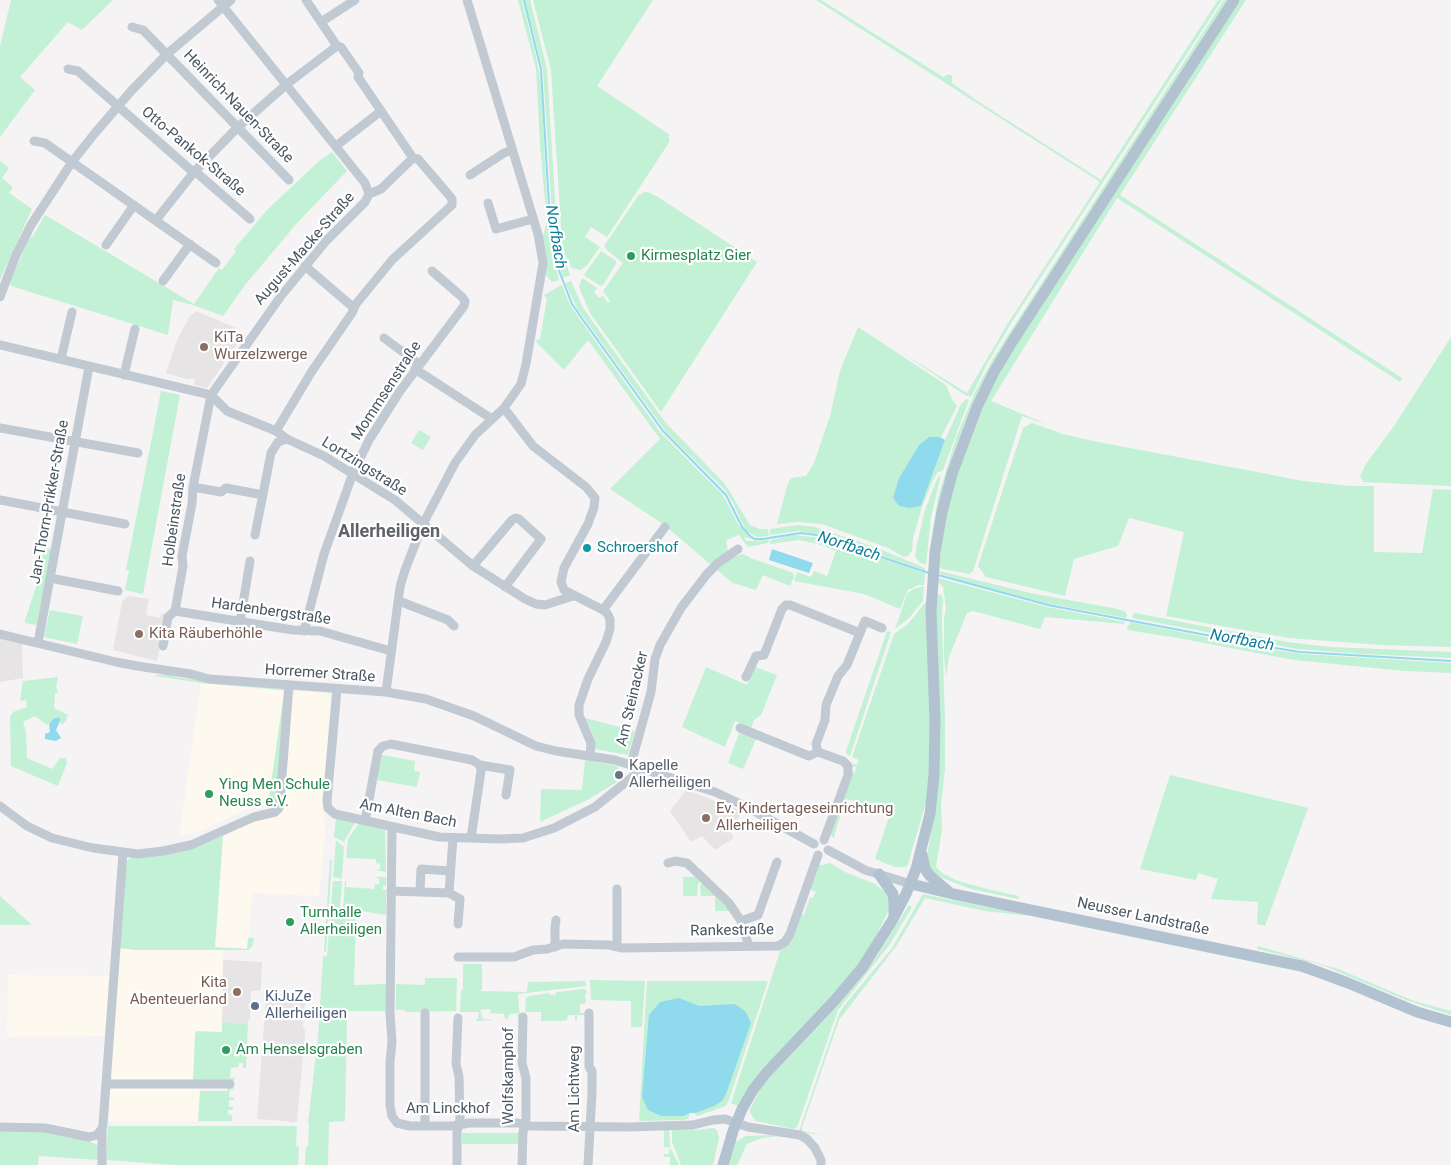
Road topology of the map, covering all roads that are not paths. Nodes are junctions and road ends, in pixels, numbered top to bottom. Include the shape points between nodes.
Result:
1 (231, 0) edge
2 (306, 0) edge
3 (355, 0) edge
4 (467, 0) edge
5 (1234, 0) edge
6 (221, 3) edge
7 (321, 22) junction
8 (132, 27) dead end
9 (337, 46) junction
10 (167, 54) junction
11 (68, 69) dead end
12 (286, 84) junction
13 (117, 106) junction
14 (381, 111) junction
15 (238, 127) junction
16 (34, 141) dead end
17 (336, 146) junction
18 (512, 150) junction
19 (413, 158) junction
20 (72, 162) junction
21 (194, 172) junction
22 (470, 175) dead end
23 (289, 180) dead end
24 (369, 194) junction
25 (488, 204) dead end
26 (134, 205) junction
27 (250, 219) dead end
28 (533, 219) junction
29 (156, 220) junction
30 (190, 244) junction
31 (106, 245) dead end
32 (216, 263) dead end
33 (305, 266) junction
34 (432, 271) dead end
35 (163, 281) dead end
36 (0, 297) edge
37 (354, 308) junction
38 (72, 312) dead end
39 (135, 329) dead end
40 (384, 338) dead end
41 (0, 345) edge
42 (60, 359) junction
43 (89, 367) junction
44 (417, 367) junction
45 (124, 375) junction
46 (211, 395) junction
47 (504, 408) junction
48 (492, 419) junction
49 (0, 428) edge
50 (276, 431) junction
51 (287, 439) junction
52 (76, 442) junction
53 (138, 454) dead end
54 (353, 473) junction
55 (192, 487) junction
56 (263, 495) junction
57 (0, 500) edge
58 (63, 512) junction
59 (125, 524) dead end
60 (424, 524) junction
61 (665, 527) dead end
62 (255, 535) dead end
63 (738, 550) dead end
64 (250, 561) dead end
65 (473, 566) junction
66 (50, 578) junction
67 (505, 587) junction
68 (118, 591) dead end
69 (573, 596) junction
70 (399, 601) junction
71 (603, 610) junction
72 (175, 611) junction
73 (240, 622) junction
74 (454, 626) dead end
75 (882, 628) dead end
76 (304, 631) junction
77 (860, 633) junction
78 (0, 634) edge
79 (38, 643) junction
80 (162, 646) dead end
81 (391, 651) junction
82 (746, 677) dead end
83 (289, 685) junction
84 (337, 688) junction
85 (386, 692) junction
86 (740, 728) dead end
87 (818, 752) junction
88 (590, 756) junction
89 (480, 765) junction
90 (635, 766) junction
91 (506, 795) dead end
92 (0, 806) edge
93 (365, 820) junction
94 (392, 827) junction
95 (453, 838) junction
96 (470, 838) junction
97 (824, 840) junction
98 (814, 844) junction
99 (828, 850) junction
100 (921, 852) junction
101 (123, 853) junction
102 (818, 855) junction
103 (668, 862) dead end
104 (777, 862) dead end
105 (450, 871) junction
106 (879, 874) junction
107 (911, 884) junction
108 (617, 889) dead end
109 (391, 891) junction
110 (420, 892) junction
111 (448, 893) junction
112 (952, 894) junction
113 (556, 920) dead end
114 (741, 921) junction
115 (892, 921) junction
116 (458, 924) dead end
117 (749, 946) junction
118 (555, 947) junction
119 (617, 947) junction
120 (458, 957) dead end
121 (425, 1013) dead end
122 (589, 1013) dead end
123 (458, 1018) dead end
124 (523, 1018) dead end
125 (1451, 1022) edge
126 (106, 1084) junction
127 (230, 1084) dead end
128 (736, 1123) junction
129 (524, 1124) junction
130 (458, 1125) junction
131 (425, 1126) junction
132 (590, 1126) junction
133 (0, 1127) edge
134 (102, 1129) junction
135 (102, 1165) edge
136 (457, 1165) edge
137 (522, 1165) edge
138 (588, 1165) edge
139 (723, 1165) edge
140 (821, 1165) edge

1 - 6 street
2 - 7 street
3 - 7 street
4 - 18 street
5 - 100 main road via 1022,325 994,372 969,425 942,512 935,552 931,625 936,757 930,814
6 - 10 street
6 - 12 street, August-Macke-Straße
7 - 9 street
8 - 10 street, Heinrich-Nauen-Straße via 143,30
9 - 12 street
9 - 14 street via 359,73 358,77
10 - 13 street
10 - 15 street, Heinrich-Nauen-Straße
11 - 13 street, Otto-Pankok-Straße via 78,71
12 - 15 street
12 - 17 street, August-Macke-Straße
13 - 20 street
13 - 21 street, Otto-Pankok-Straße
14 - 17 street
14 - 19 street
15 - 21 street
15 - 23 street, Heinrich-Nauen-Straße
16 - 20 street via 45,142
17 - 24 street, August-Macke-Straße via 365,183
18 - 22 street
18 - 28 street
19 - 24 street via 380,189
19 - 37 street via 448,194 452,205 392,260
20 - 26 street
20 - 36 street via 26,233
21 - 27 street, Otto-Pankok-Straße
21 - 29 street
24 - 33 street, August-Macke-Straße
25 - 28 street via 497,234
26 - 29 street
26 - 31 street
28 - 47 street via 543,264 524,375
29 - 30 street
30 - 32 street
30 - 35 street
33 - 37 street
33 - 46 street, August-Macke-Straße
34 - 44 street, Mommsenstraße via 465,301
37 - 50 street
38 - 42 street
39 - 45 street
40 - 44 street
41 - 42 street
42 - 43 street
43 - 45 street
43 - 52 street, Jan-Thorn-Prikker-Straße
44 - 48 street
44 - 54 street, Mommsenstraße via 386,411
45 - 46 street
46 - 50 street, Lortzingstraße via 227,411
46 - 55 street, Holbeinstraße
47 - 48 street
47 - 69 street via 533,446 595,496 588,524 561,576 562,587
48 - 60 street via 459,457
49 - 52 street
50 - 51 street, Lortzingstraße
51 - 54 street, Lortzingstraße
51 - 56 street via 278,442 272,450
52 - 53 street
52 - 58 street, Jan-Thorn-Prikker-Straße
54 - 60 street, Lortzingstraße via 395,500
54 - 76 street, Mommsenstraße via 324,554
55 - 56 street via 221,492 226,488
55 - 72 street, Holbeinstraße
56 - 62 street
57 - 58 street
58 - 59 street
58 - 66 street, Jan-Thorn-Prikker-Straße
60 - 65 street, Lortzingstraße
60 - 70 street via 403,576
61 - 71 street
63 - 90 street, Am Steinacker via 718,563 697,587 660,645
64 - 73 street
65 - 67 street, Lortzingstraße
65 - 67 street via 514,518 519,519 541,539
66 - 68 street
66 - 79 street, Jan-Thorn-Prikker-Straße
67 - 69 street, Lortzingstraße via 540,605
69 - 71 street
70 - 74 street via 448,620
70 - 81 street
71 - 88 street via 610,619 608,637 578,708 591,742
72 - 73 street, Hardenbergstraße
72 - 80 street, Holbeinstraße via 168,617
73 - 76 street, Hardenbergstraße
75 - 77 street via 865,621
76 - 81 street, Hardenbergstraße via 320,631
77 - 82 street via 786,605 764,655 756,656
77 - 87 street via 826,705 825,720 816,743
78 - 79 street, Horremer Straße
79 - 83 street, Horremer Straße via 130,665 209,679
81 - 85 street
83 - 84 street, Horremer Straße
83 - 101 street via 278,810 191,845 152,853
84 - 85 street, Horremer Straße
84 - 93 street, Am Alten Bach via 327,801 335,814
85 - 88 street, Horremer Straße via 453,708 536,746
86 - 87 street via 809,756
87 - 97 street via 842,760 848,766
88 - 90 street, Horremer Straße
89 - 91 street via 510,770
89 - 93 street via 472,760 385,745 378,751
89 - 96 street
90 - 96 street, Am Alten Bach via 636,772 631,778 604,800 554,828 513,839
90 - 98 street via 733,800
92 - 101 street via 27,826 52,838
93 - 94 street, Am Alten Bach
94 - 95 street, Am Alten Bach
94 - 109 street, Am Linckhof
95 - 96 street, Am Alten Bach
95 - 105 street
97 - 98 street
97 - 99 street
98 - 102 street via 813,849
99 - 102 street
99 - 106 street, Neusser Landstraße
100 - 107 main road
100 - 112 main road via 930,876
101 - 126 street
102 - 117 street, Rankestraße via 789,937 778,946
103 - 114 street via 692,866 729,903
104 - 114 street via 758,915
105 - 110 street via 421,869
105 - 111 street
106 - 107 street, Neusser Landstraße
106 - 115 main road via 893,894
107 - 112 main road, Neusser Landstraße
107 - 115 main road
108 - 119 street
109 - 110 street
109 - 131 street, Am Linckhof via 390,1112 400,1124
110 - 111 street
111 - 116 street via 460,899
112 - 125 main road, Neusser Landstraße via 1302,966 1417,1012
113 - 118 street
114 - 117 street
115 - 128 main road via 844,990 766,1072 743,1106
117 - 119 street, Rankestraße
118 - 119 street, Rankestraße via 563,944
118 - 120 street, Rankestraße via 514,957
121 - 131 street
122 - 132 street, Am Lichtweg
123 - 130 street
124 - 129 street, Wolfskamphof
126 - 127 street
126 - 134 street
128 - 132 street, Am Linckhof via 719,1119 693,1125
128 - 139 main road
128 - 140 street, Am Linckhof via 800,1135 816,1148
129 - 130 street, Am Linckhof
129 - 132 street, Am Linckhof
129 - 137 street, Wolfskamphof
130 - 131 street, Am Linckhof
130 - 136 street
132 - 138 street, Am Lichtweg
133 - 134 street via 44,1128 89,1137
134 - 135 street

